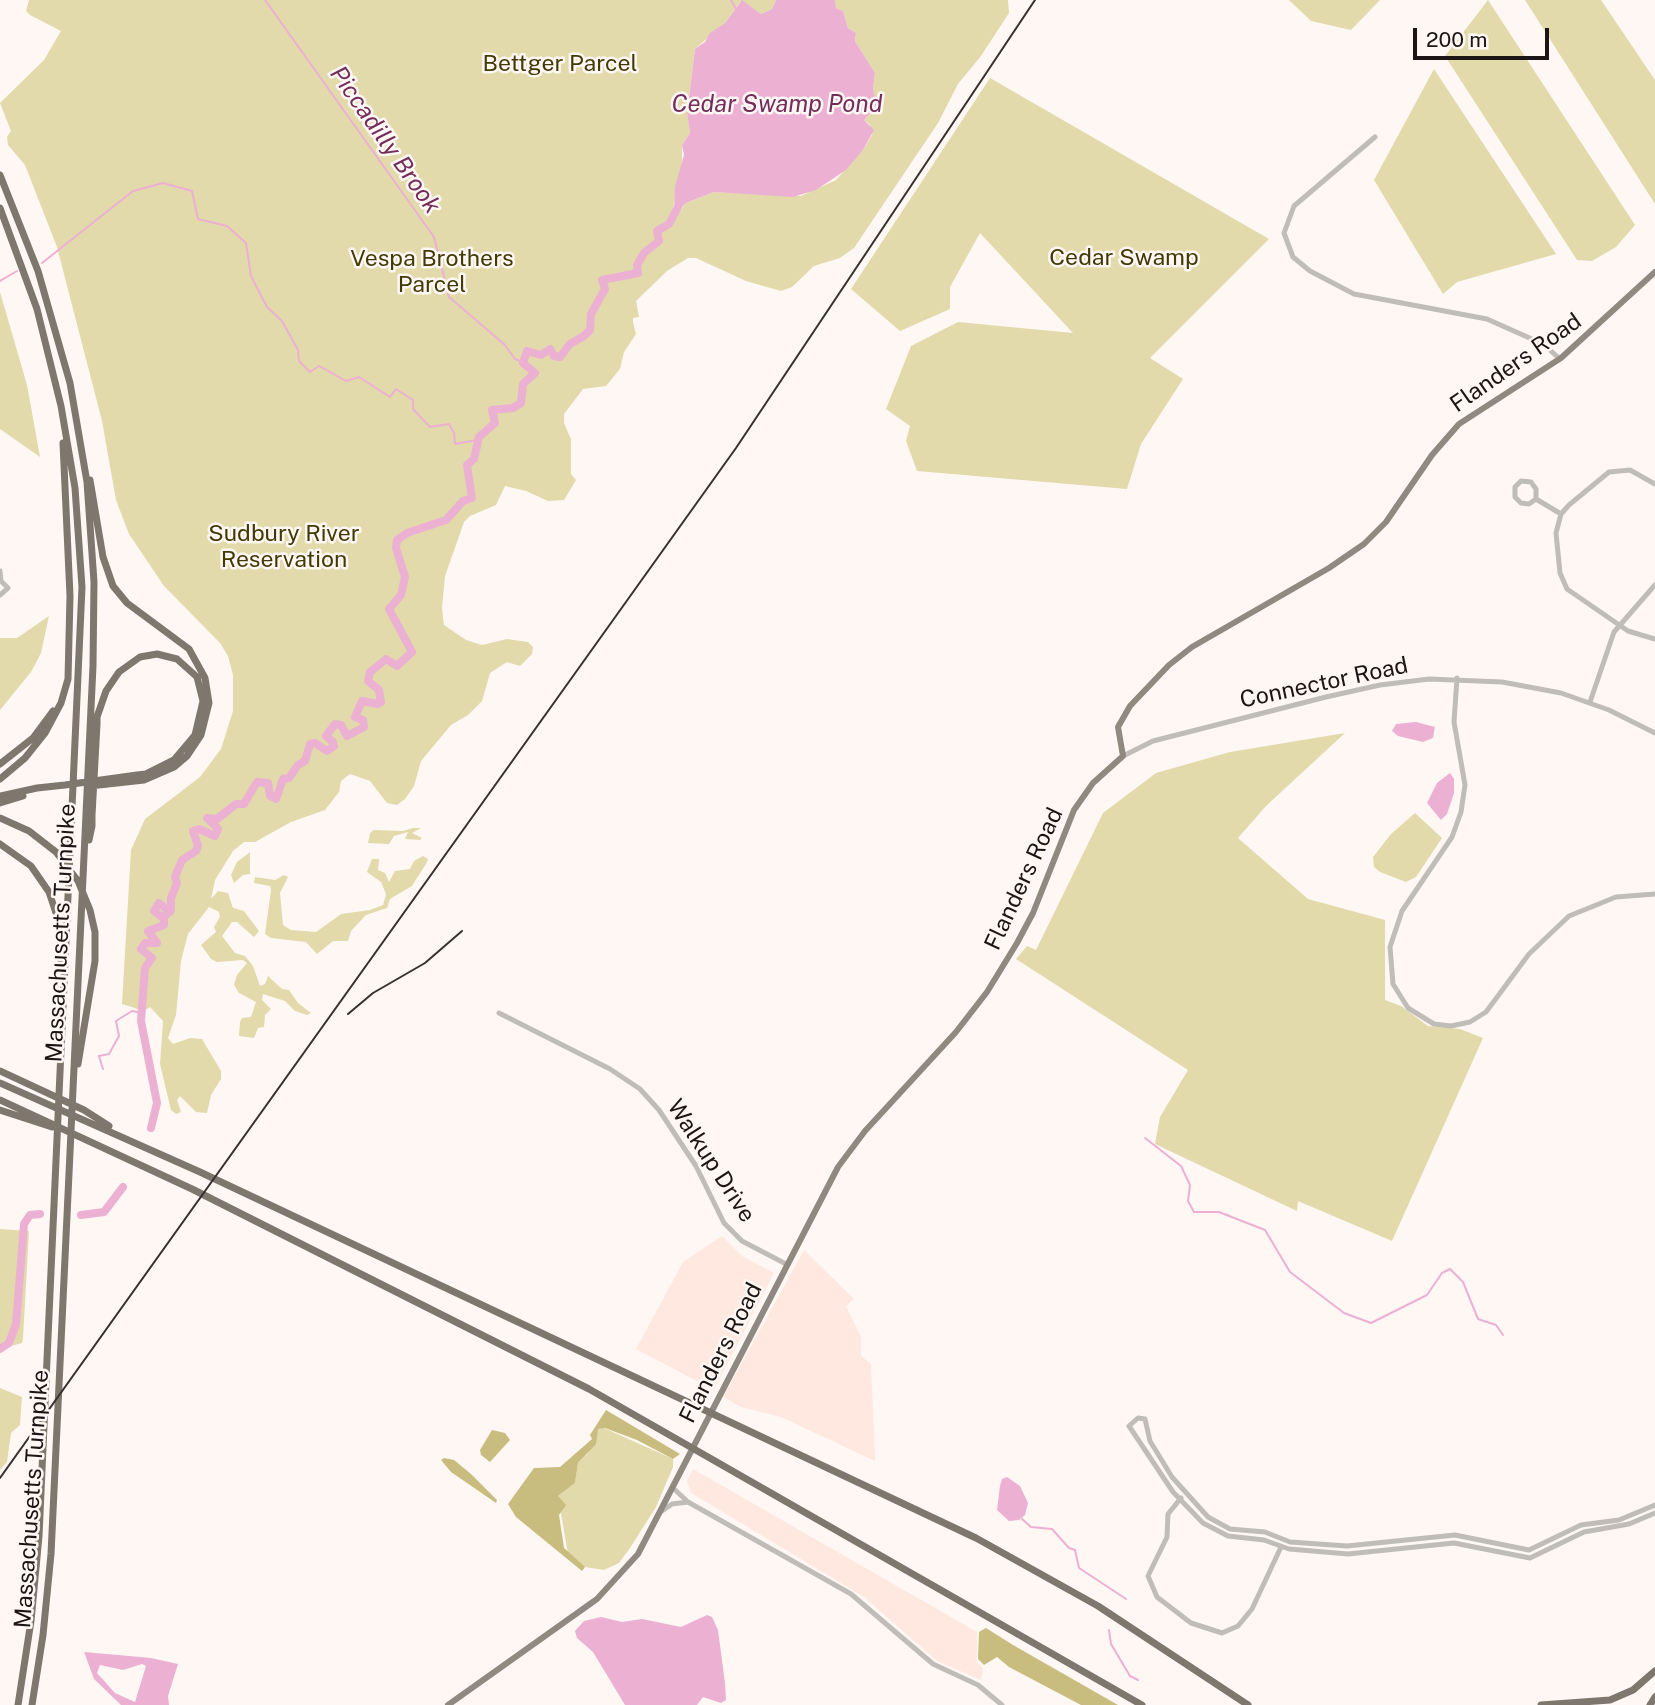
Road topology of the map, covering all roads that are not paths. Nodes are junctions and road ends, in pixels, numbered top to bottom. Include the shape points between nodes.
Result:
1 (1375, 137) dead end
2 (0, 174) edge
3 (0, 208) edge
4 (1655, 272) edge
5 (1560, 359) junction
6 (57, 386) junction
7 (82, 449) junction
8 (1655, 484) edge
9 (1536, 499) junction
10 (1561, 514) junction
11 (0, 570) edge
12 (0, 582) edge
13 (1655, 585) edge
14 (0, 595) edge
15 (1619, 625) junction
16 (70, 636) junction
17 (1655, 639) edge
18 (1457, 678) junction
19 (1590, 702) junction
20 (1655, 733) edge
21 (1123, 756) junction
22 (0, 764) edge
23 (0, 779) edge
24 (100, 783) junction
25 (65, 787) junction
26 (0, 796) edge
27 (0, 803) edge
28 (0, 818) edge
29 (0, 844) edge
30 (84, 861) junction
31 (1655, 894) edge
32 (64, 998) junction
33 (499, 1013) dead end
34 (0, 1071) edge
35 (0, 1083) edge
36 (73, 1092) junction
37 (0, 1100) edge
38 (0, 1110) edge
39 (84, 1114) junction
40 (45, 1123) junction
41 (786, 1265) junction
42 (673, 1488) junction
43 (1186, 1494) junction
44 (1180, 1499) junction
45 (688, 1502) junction
46 (1655, 1505) edge
47 (662, 1511) junction
48 (1655, 1513) edge
49 (1281, 1547) junction
50 (1655, 1671) edge
51 (1655, 1697) edge
52 (18, 1705) edge
53 (32, 1705) edge
54 (448, 1705) edge
55 (1002, 1705) edge
56 (1142, 1705) edge
57 (1248, 1705) edge
58 (1541, 1705) edge
59 (1650, 1705) edge

1 - 5 street via 1294,206 1284,233 1293,257 1354,294 1487,319 1543,344
2 - 7 highway, Massachusetts Turnpike via 48,303
3 - 6 highway, Massachusetts Turnpike via 32,294
4 - 5 main road, Flanders Road
5 - 21 main road, Flanders Road via 1456,427 1386,522 1364,544 1205,638 1169,665 1120,721 1117,732
6 - 16 highway via 67,481
6 - 32 highway, Massachusetts Turnpike via 75,488 82,587
7 - 24 highway via 112,583 127,603 189,649 202,670 208,695 201,735 181,762 152,778
7 - 30 highway, Massachusetts Turnpike via 95,615
8 - 10 street via 1630,470 1609,472
9 - 9 street via 1531,482 1521,481 1515,487 1515,497 1521,503
9 - 10 street
10 - 15 street via 1556,533 1563,581 1574,595
11 - 12 street
12 - 14 street via 8,588
13 - 15 street
15 - 17 street
15 - 19 street
16 - 22 highway via 65,679 51,715 30,741
16 - 23 highway via 68,679 53,720 30,752
18 - 19 street, Connector Road via 1531,686
18 - 21 street, Connector Road via 1412,680 1352,691 1153,741
18 - 31 street via 1454,722 1464,775 1461,812 1452,838 1402,911 1390,947 1393,984 1408,1008 1434,1024 1470,1022 1486,1012 1529,954 1569,916 1616,897
19 - 20 street, Connector Road
21 - 41 main road, Flanders Road via 1093,783 1074,810 1032,915 987,992 848,1151
24 - 25 highway
24 - 30 highway via 155,771 174,760 190,742 200,721 202,692 195,675 181,661 160,654 140,657 120,672 103,696 97,717 92,826
25 - 26 highway
25 - 27 highway
28 - 36 highway via 36,835 63,859 82,889 95,939 93,982
29 - 32 highway via 31,866 51,896 58,923
30 - 36 highway, Massachusetts Turnpike
32 - 52 highway, Massachusetts Turnpike via 34,1598
33 - 41 street, Walkup Drive via 639,1089 695,1166 724,1223 742,1241
34 - 39 highway
35 - 39 highway
36 - 53 highway, Massachusetts Turnpike via 48,1589
37 - 40 highway
38 - 40 highway
39 - 57 highway via 1031,1567 1118,1618
40 - 56 highway via 192,1189 564,1376
41 - 42 main road, Flanders Road
42 - 45 street
42 - 47 main road, Flanders Road
43 - 44 street
43 - 44 street via 1150,1441 1145,1419 1132,1421 1130,1430
43 - 46 street via 1208,1517 1230,1529 1325,1546 1455,1535 1529,1550 1581,1525 1619,1520
44 - 49 street via 1220,1533 1264,1539
44 - 49 street via 1168,1514 1167,1537 1148,1576 1157,1597 1191,1623 1222,1633 1238,1626 1252,1609
45 - 47 street
45 - 55 street via 851,1594 933,1664 978,1685
47 - 54 main road, Flanders Road via 632,1562 604,1593
48 - 49 street via 1629,1524 1584,1532 1530,1558 1454,1543 1348,1554
50 - 58 highway via 1633,1690 1610,1700
51 - 59 highway

